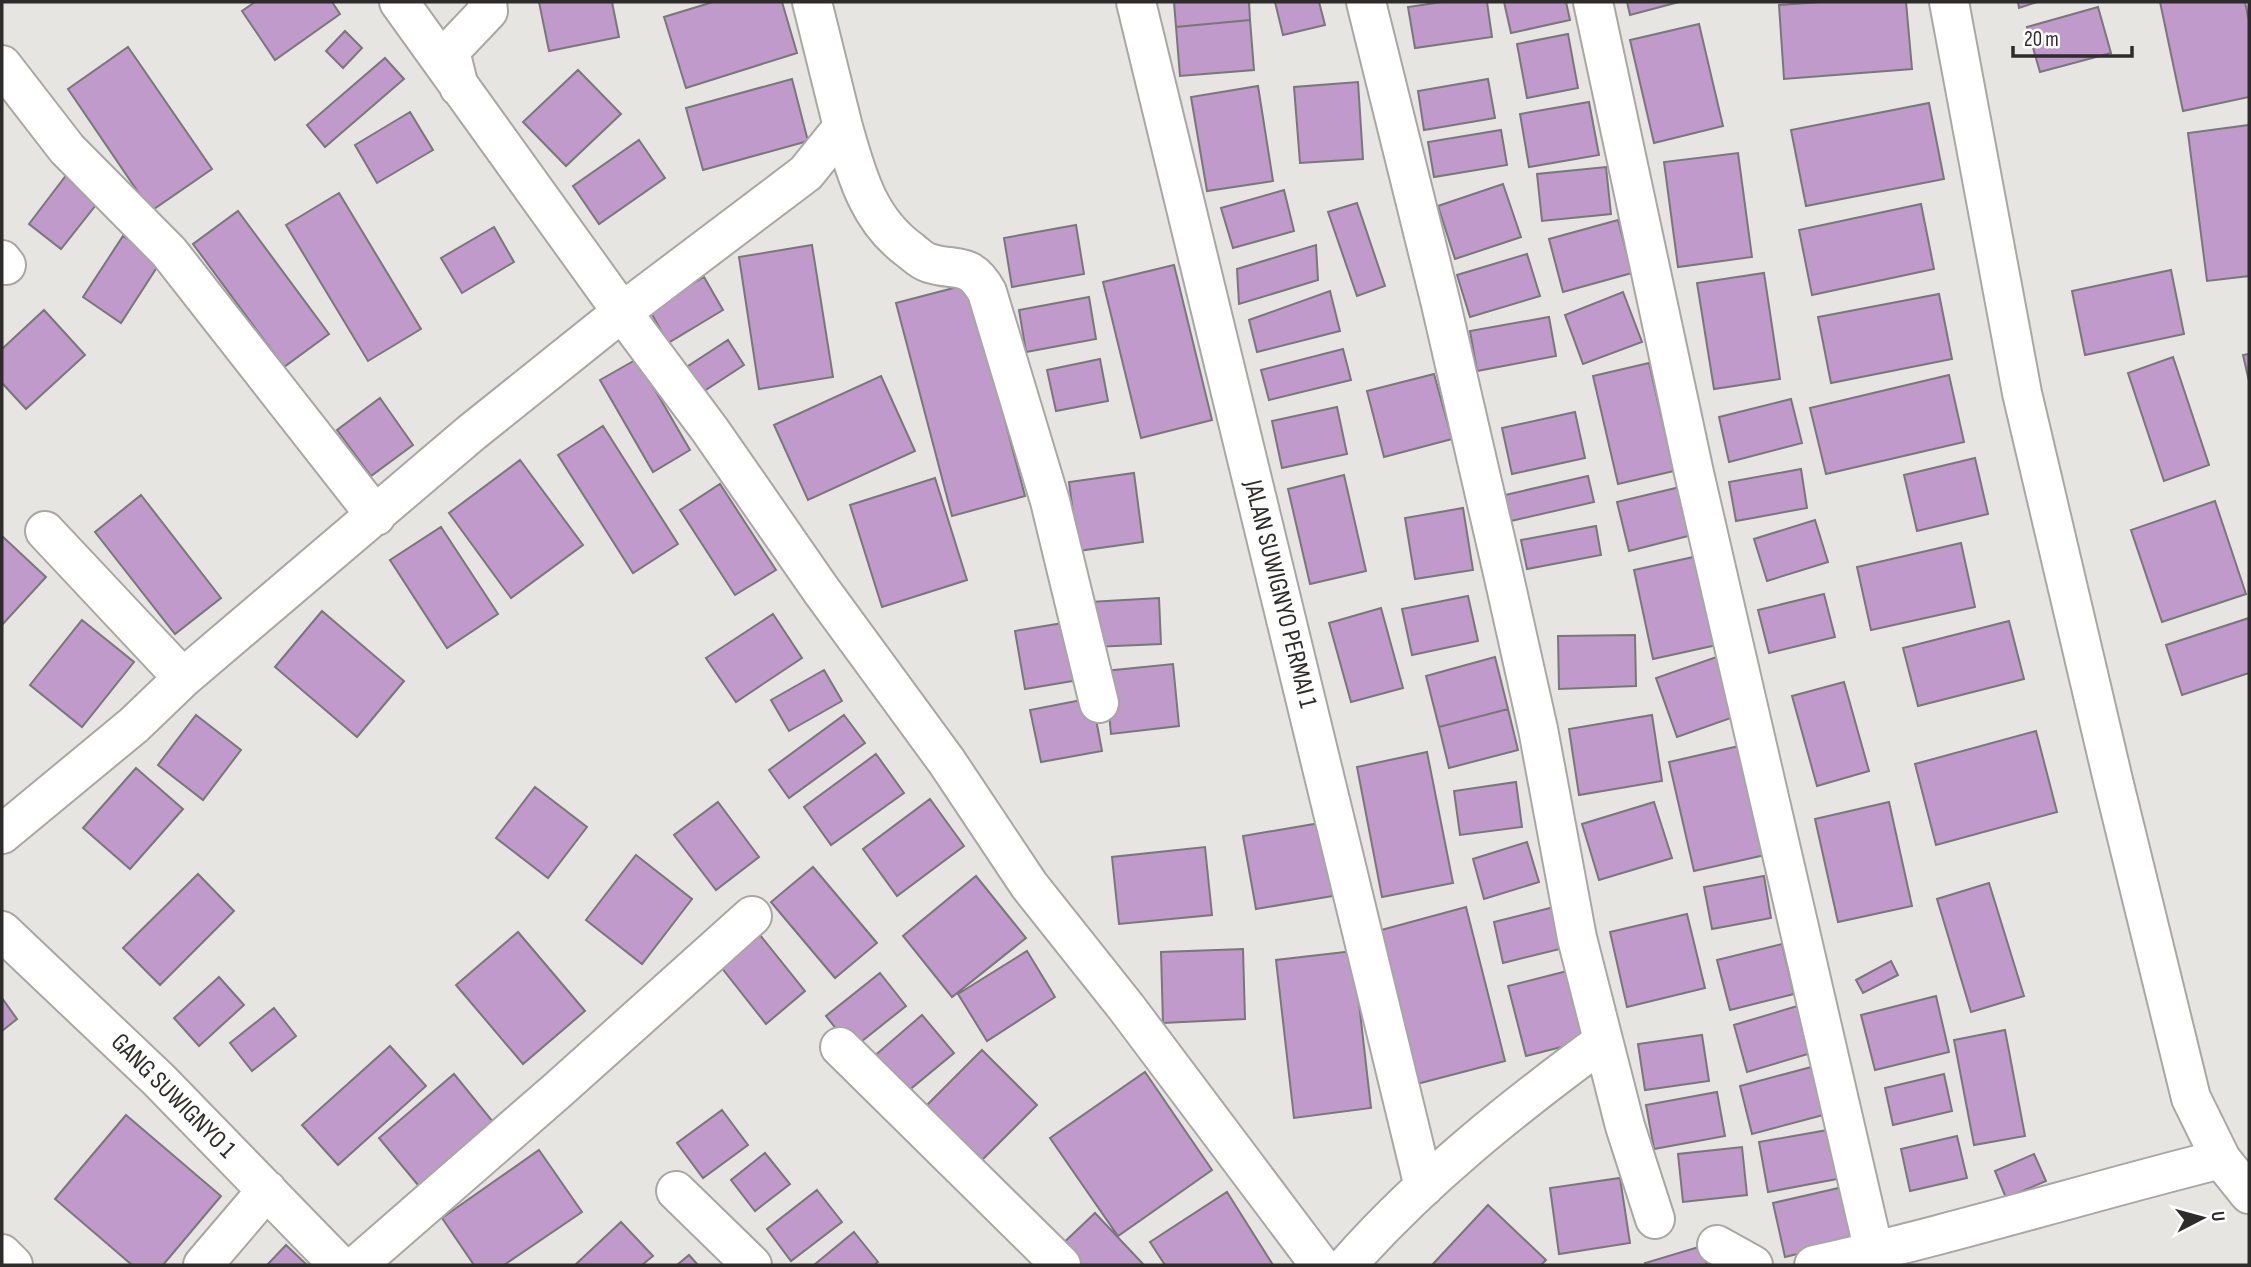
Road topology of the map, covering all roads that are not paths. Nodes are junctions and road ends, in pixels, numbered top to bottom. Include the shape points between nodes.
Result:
1 (399, 2) edge
2 (487, 2) edge
3 (812, 2) edge
4 (1136, 2) edge
5 (1366, 2) edge
6 (1593, 2) edge
7 (1949, 2) edge
8 (2, 65) edge
9 (459, 87) junction
10 (843, 127) junction
11 (622, 312) junction
12 (376, 516) junction
13 (45, 531) dead end
14 (183, 678) junction
15 (1099, 704) dead end
16 (2, 834) edge
17 (752, 916) dead end
18 (2, 931) edge
19 (1602, 1042) junction
20 (839, 1047) dead end
21 (2221, 1159) junction
22 (1423, 1187) junction
23 (267, 1190) junction
24 (676, 1191) dead end
25 (2249, 1194) edge
26 (1654, 1219) dead end
27 (1717, 1245) dead end
28 (1874, 1252) junction
29 (2, 1254) edge
30 (13, 1265) edge
31 (203, 1265) edge
32 (339, 1265) edge
33 (357, 1265) edge
34 (752, 1265) edge
35 (1061, 1265) edge
36 (1320, 1265) edge
37 (1347, 1265) edge
38 (1753, 1265) edge
39 (1814, 1265) edge

1 - 9 street
2 - 9 street via 488,11 450,51
3 - 10 street
4 - 22 street, JALAN SUWIGNYO PERMAI 1
5 - 19 street via 1503,573
6 - 28 street via 1694,473
7 - 21 street via 2022,393 2097,713 2191,1098
8 - 12 street via 67,149 169,252
9 - 11 street
10 - 11 street via 806,173
10 - 15 street via 872,210 894,239 927,263 961,268 978,276 987,292 1050,501
11 - 12 street
11 - 36 street via 947,762 1029,885
12 - 14 street
13 - 14 street
14 - 16 street via 134,725
17 - 33 street
18 - 23 street, GANG SUWIGNYO 1
19 - 22 street via 1527,1097
19 - 26 street
20 - 35 street
21 - 25 street
21 - 28 street
22 - 37 street
23 - 31 street
23 - 32 street, GANG SUWIGNYO 1
24 - 34 street
27 - 38 street
28 - 39 street
29 - 30 street

